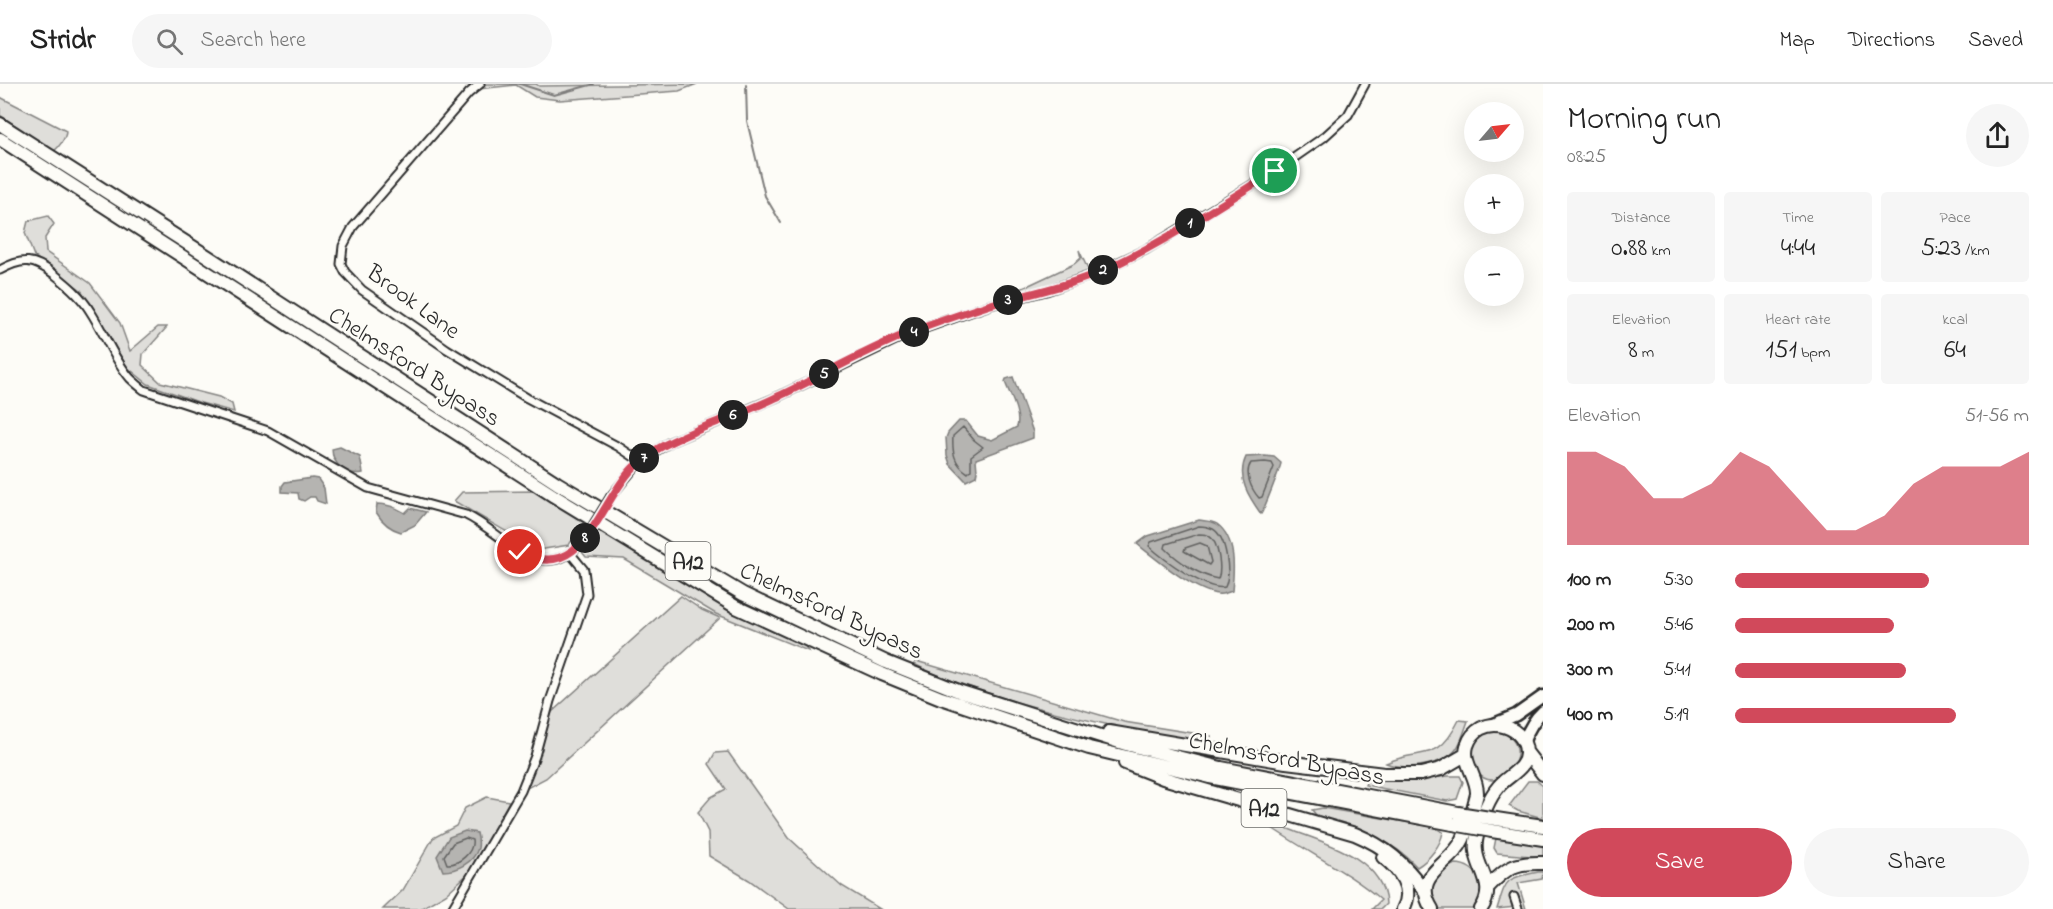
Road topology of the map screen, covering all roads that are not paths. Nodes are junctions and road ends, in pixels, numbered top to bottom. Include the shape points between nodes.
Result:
1 (480, 84) edge
2 (1365, 84) edge
3 (0, 124) edge
4 (0, 139) edge
5 (0, 270) edge
6 (640, 461) junction
7 (570, 552) junction
8 (1543, 696) edge
9 (1543, 711) edge
10 (1494, 724) junction
11 (1072, 728) junction
12 (1525, 747) junction
13 (1089, 748) junction
14 (1465, 755) junction
15 (1543, 774) edge
16 (1456, 818) junction
17 (1309, 822) junction
18 (1494, 825) junction
19 (1543, 826) edge
20 (1543, 838) edge
21 (1543, 863) edge
22 (1489, 886) junction
23 (1514, 897) dead end
24 (1426, 902) edge
25 (452, 909) edge
26 (1403, 909) edge
27 (1481, 909) edge
28 (1518, 909) edge

1 - 6 street, Brook Lane via 353,226 343,246 341,264 362,290 447,349
2 - 6 street via 1348,115 1324,137 1145,250 1089,276 895,339 775,398 670,442
3 - 11 highway, Chelmsford Bypass / A12 via 557,483 743,594 886,662 961,692
4 - 13 highway, Chelmsford Bypass / A12 via 554,496 736,607 941,698
5 - 7 street via 27,261 40,263 70,287 89,309 130,378 144,390 268,431 368,488 478,520 533,558 555,560
6 - 7 street, bridge via 611,496 584,540
7 - 25 street via 584,570 587,594 535,756 521,791
8 - 10 main road via 1516,715
9 - 12 main road via 1529,728
10 - 12 highway via 1515,733
10 - 14 highway via 1474,734
11 - 14 highway, A12 via 1384,774 1421,774 1441,769
11 - 16 highway, Chelmsford Bypass / A12 via 1221,768
12 - 15 highway
12 - 22 highway via 1521,766 1498,786 1476,838 1477,860
13 - 16 highway, Chelmsford Bypass / A12 via 1220,779
13 - 17 highway, A12 via 1163,778
14 - 24 highway via 1477,786 1473,807 1463,840 1429,877
16 - 18 highway, Chelmsford Bypass / A12, bridge
17 - 24 highway, A12 via 1375,842 1408,868
17 - 26 highway, A12 via 1355,840 1388,860 1406,884 1408,895
18 - 19 highway, Chelmsford Bypass / A12
18 - 20 highway, Chelmsford Bypass / A12
21 - 22 highway via 1512,866
22 - 27 highway via 1487,901
23 - 28 street

